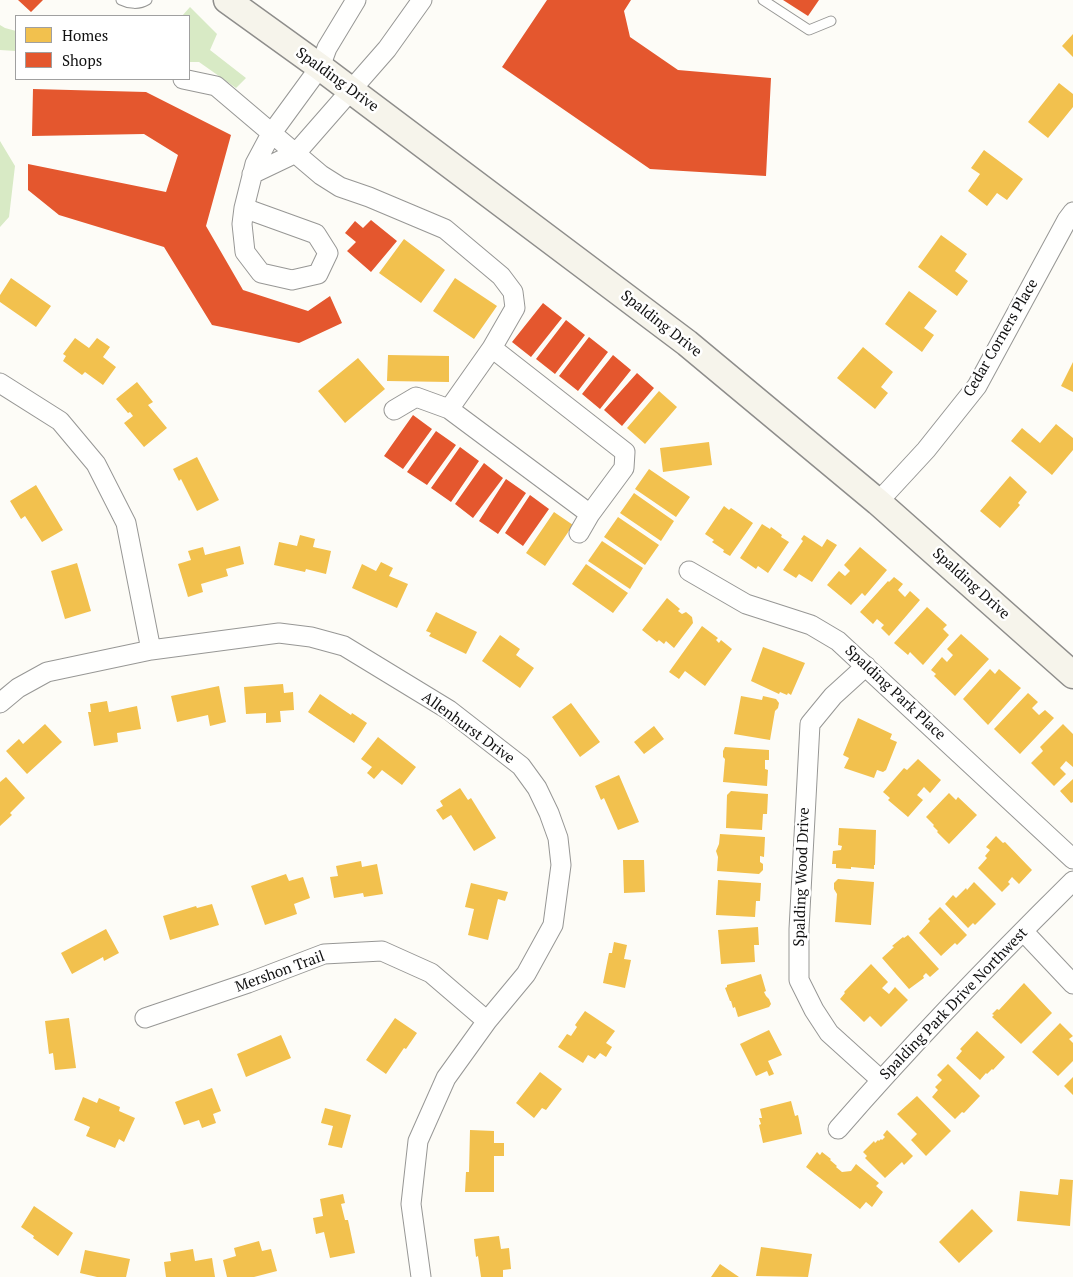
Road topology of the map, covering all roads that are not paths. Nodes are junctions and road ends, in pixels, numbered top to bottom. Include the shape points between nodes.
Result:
1 (121, 0) edge
2 (146, 0) edge
3 (227, 0) edge
4 (356, 0) edge
5 (422, 0) edge
6 (763, 0) edge
7 (831, 21) dead end
8 (320, 67) junction
9 (188, 80) edge
10 (351, 90) junction
11 (271, 134) junction
12 (296, 153) junction
13 (252, 174) junction
14 (244, 208) junction
15 (1073, 212) edge
16 (492, 348) junction
17 (0, 383) edge
18 (449, 409) junction
19 (394, 410) dead end
20 (878, 502) junction
21 (590, 514) junction
22 (579, 533) dead end
23 (689, 571) dead end
24 (151, 650) junction
25 (866, 666) junction
26 (1073, 675) edge
27 (0, 703) edge
28 (1073, 858) edge
29 (1073, 881) edge
30 (1022, 931) junction
31 (1073, 984) edge
32 (145, 1018) dead end
33 (488, 1021) junction
34 (881, 1080) junction
35 (838, 1129) dead end
36 (421, 1277) edge

1 - 2 lane via 129,4
3 - 8 main road, Spalding Drive
4 - 8 street via 327,48
5 - 10 street via 387,49
6 - 7 lane via 809,30
8 - 10 main road, Spalding Drive
8 - 11 street
9 - 11 street via 216,86
10 - 12 street
10 - 20 main road, Spalding Drive via 687,343
11 - 12 street
11 - 13 street
12 - 13 street
12 - 16 street via 340,187 445,229 501,276 513,292 515,308
13 - 14 street
14 - 14 street via 245,252 261,273 292,280 318,274 328,253 316,234
15 - 20 street, Cedar Corners Place via 977,386 926,450
16 - 18 street
16 - 21 street via 625,452 624,468
17 - 24 street via 60,421 96,464 126,524
18 - 19 street via 416,397
18 - 21 street
20 - 26 main road, Spalding Drive
21 - 22 street
23 - 25 street, Spalding Park Place via 746,604 811,626 838,641
24 - 27 street, Allenhurst Drive via 47,672 18,688
24 - 33 street, Allenhurst Drive via 279,633 344,646 449,710 521,766 549,813 558,838 561,865 553,925 526,974
25 - 28 street, Spalding Park Place
25 - 34 street, Spalding Wood Drive via 833,696 810,724 799,980 829,1033
29 - 30 street, Spalding Park Drive Northwest
30 - 31 street
30 - 34 street, Spalding Park Drive Northwest
32 - 33 street, Mershon Trail via 324,954 382,951 431,973
33 - 36 street, Allenhurst Drive via 446,1078 418,1141 411,1204
34 - 35 street, Spalding Park Drive Northwest

